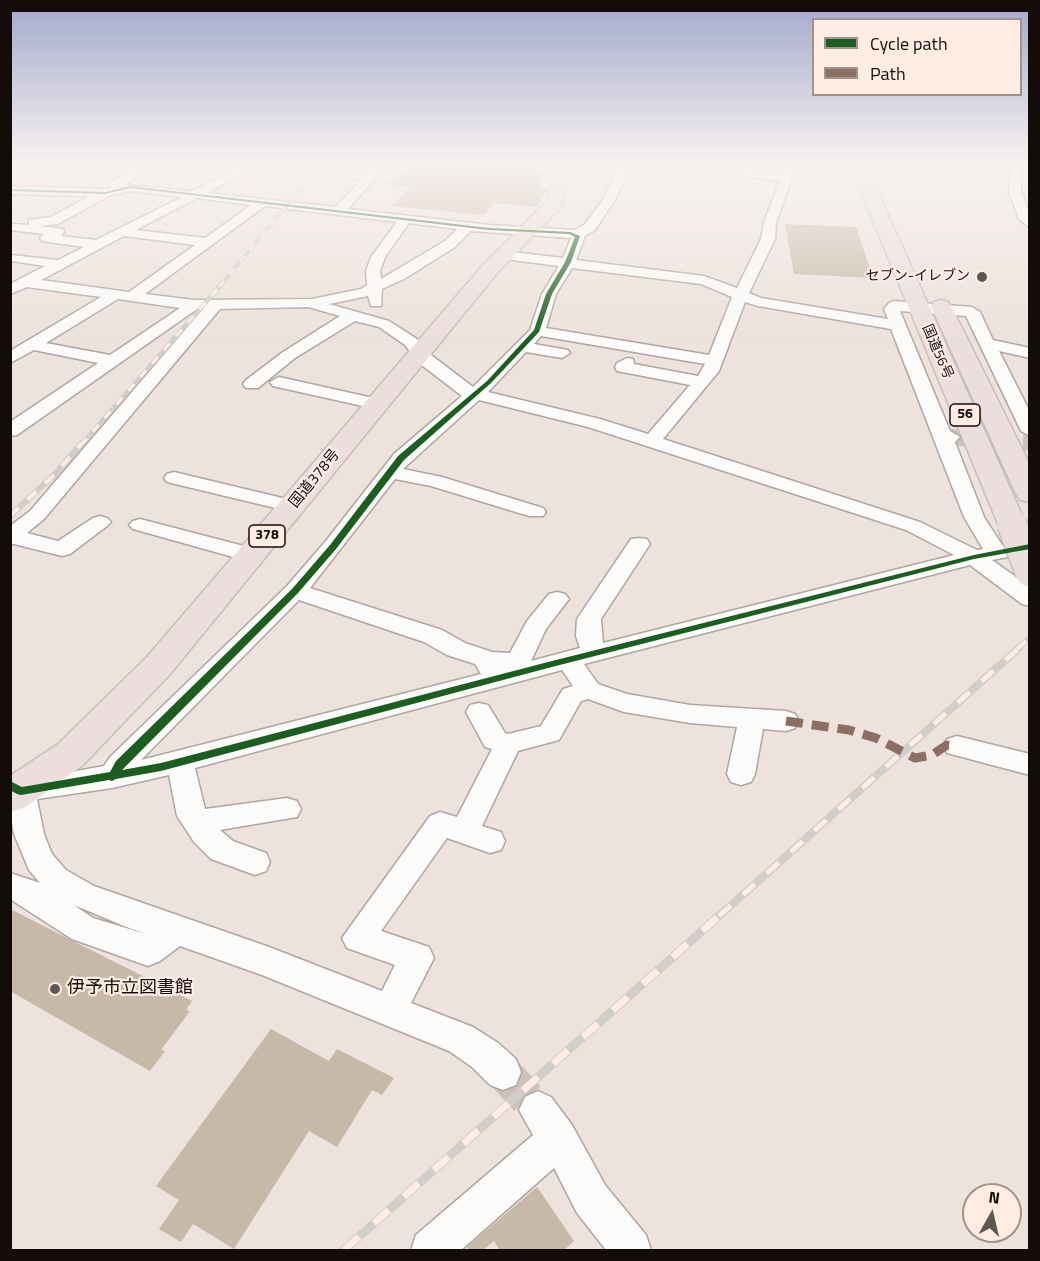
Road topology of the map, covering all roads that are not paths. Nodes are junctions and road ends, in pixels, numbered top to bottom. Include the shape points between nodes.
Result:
1 (135, 224) edge
2 (233, 224) edge
3 (402, 224) edge
4 (446, 224) edge
5 (533, 224) edge
6 (592, 224) edge
7 (770, 224) edge
8 (889, 224) edge
9 (901, 224) edge
10 (13, 225) edge
11 (467, 227) junction
12 (526, 231) junction
13 (119, 232) junction
14 (577, 235) junction
15 (208, 242) junction
16 (95, 244) junction
17 (916, 254) dead end
18 (504, 255) junction
19 (16, 258) dead end
20 (568, 262) junction
21 (58, 264) junction
22 (16, 286) edge
23 (373, 289) junction
24 (114, 295) junction
25 (741, 295) junction
26 (131, 297) junction
27 (930, 300) junction
28 (309, 303) junction
29 (194, 305) junction
30 (215, 305) junction
31 (353, 315) junction
32 (384, 324) junction
33 (899, 327) junction
34 (537, 331) junction
35 (987, 342) junction
36 (31, 345) junction
37 (523, 346) junction
38 (419, 351) junction
39 (1029, 352) edge
40 (562, 353) dead end
41 (10, 358) edge
42 (114, 361) junction
43 (715, 362) junction
44 (627, 363) dead end
45 (279, 382) dead end
46 (701, 382) junction
47 (252, 384) dead end
48 (475, 394) junction
49 (376, 404) junction
50 (10, 431) edge
51 (1029, 431) edge
52 (652, 441) junction
53 (390, 472) junction
54 (174, 478) dead end
55 (1029, 494) edge
56 (292, 506) junction
57 (536, 512) dead end
58 (100, 522) dead end
59 (140, 525) dead end
60 (1021, 535) edge
61 (11, 537) edge
62 (639, 544) dead end
63 (251, 555) junction
64 (985, 555) junction
65 (1029, 572) edge
66 (295, 591) junction
67 (557, 599) dead end
68 (1029, 599) edge
69 (594, 653) junction
70 (568, 660) junction
71 (491, 668) junction
72 (589, 690) junction
73 (479, 712) dead end
74 (752, 717) junction
75 (786, 721) dead end
76 (508, 744) junction
77 (957, 746) dead end
78 (180, 762) junction
79 (1029, 765) edge
80 (741, 774) dead end
81 (112, 777) junction
82 (13, 795) edge
83 (287, 809) dead end
84 (196, 822) junction
85 (255, 862) dead end
86 (11, 886) edge
87 (175, 930) junction
88 (389, 1011) junction
89 (504, 1072) tunnel mouth
90 (431, 1251) edge
91 (630, 1251) edge

1 - 13 street
2 - 15 street
3 - 23 street via 378,257
4 - 11 street
5 - 12 highway, 国道378号 / 378
6 - 14 street
7 - 25 street via 768,239
8 - 27 highway, 国道56号 / 56
9 - 17 highway
10 - 16 street via 58,232 47,238
11 - 12 street
11 - 23 street via 428,260
12 - 14 street
12 - 18 highway, 国道378号 / 378
13 - 15 street
13 - 16 street
14 - 20 street
15 - 26 street
16 - 21 street
18 - 20 street
18 - 38 highway, 国道378号 / 378
19 - 21 street
20 - 25 street via 705,280
20 - 34 street via 552,288
21 - 22 street
22 - 24 street
23 - 28 street
23 - 32 street
24 - 26 street
24 - 36 street
25 - 33 street via 758,302
25 - 43 street
26 - 29 street
27 - 33 street via 892,309
27 - 35 street via 970,310
27 - 55 highway, 国道56号 / 56
27 - 60 highway, 国道56号 / 56
28 - 30 street
28 - 31 street
29 - 30 street
29 - 42 street
30 - 61 street via 37,515
31 - 32 street
31 - 47 street via 289,355
32 - 38 street
33 - 64 street via 947,436
34 - 37 street
34 - 43 street
35 - 39 street
35 - 51 street
36 - 41 street
36 - 42 street
37 - 40 street
37 - 48 street
38 - 48 street via 456,386
38 - 49 highway, 国道378号 / 378
42 - 50 street
43 - 46 street
44 - 46 street via 623,368
45 - 49 street
46 - 52 street
48 - 52 street
48 - 53 street via 412,447
49 - 56 highway, 国道378号 / 378
52 - 64 street via 913,526
53 - 57 street via 435,481
53 - 66 street
54 - 56 street
56 - 63 highway, 国道378号 / 378
58 - 61 street via 62,549
59 - 63 street
60 - 64 street
60 - 65 highway, 国道56号 / 56, bridge
62 - 69 street via 590,619 588,636
63 - 82 highway, 国道378号 / 378 via 126,701 71,754
64 - 68 street
64 - 69 street
66 - 71 street via 433,636
66 - 81 street via 120,764
67 - 71 street via 535,627 520,659
69 - 70 street
70 - 71 street
70 - 72 street
71 - 78 street
72 - 74 street via 653,709
72 - 76 street via 572,695 550,733
73 - 76 street via 495,740
74 - 75 street
74 - 80 street
76 - 88 street via 456,829 358,938 417,958
77 - 79 street
78 - 81 street
78 - 84 street
81 - 82 street
82 - 87 street via 40,861 55,879 83,895
83 - 84 street
84 - 85 street via 222,850
86 - 87 street via 27,891 83,929 148,951
87 - 88 street via 269,962
88 - 89 street via 461,1039
90 - 91 street via 548,1124 591,1199

